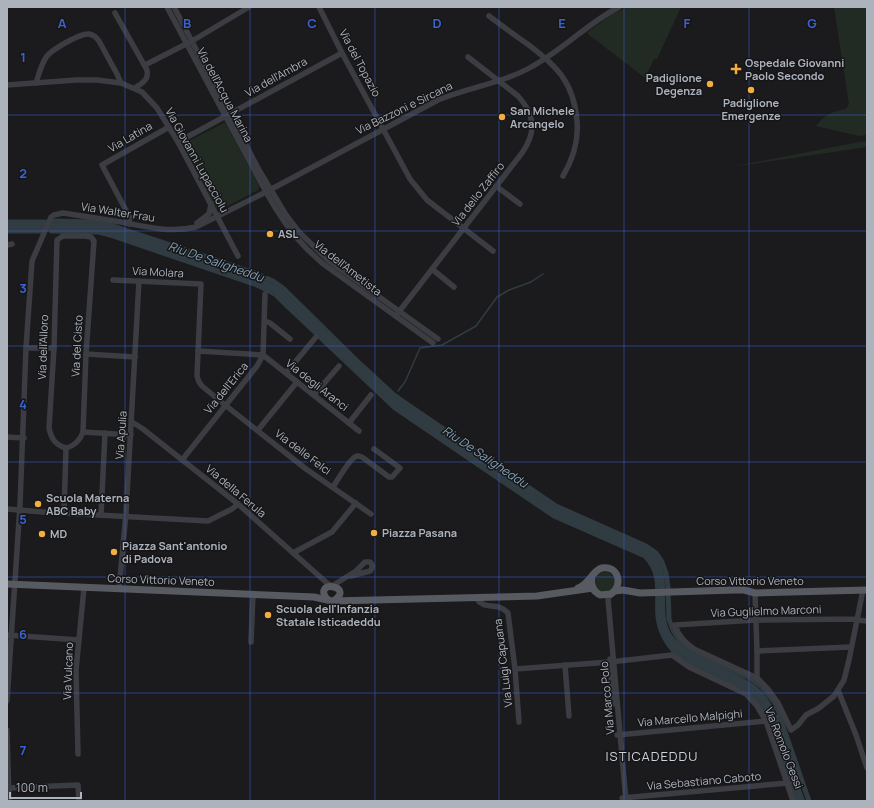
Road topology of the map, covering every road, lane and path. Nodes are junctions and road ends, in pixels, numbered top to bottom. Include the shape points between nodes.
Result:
1 (167, 7) edge
2 (174, 7) edge
3 (249, 7) edge
4 (319, 7) edge
5 (619, 7) edge
6 (115, 13) dead end
7 (489, 16) dead end
8 (189, 42) junction
9 (342, 52) junction
10 (468, 56) dead end
11 (546, 59) junction
12 (145, 66) junction
13 (499, 81) junction
14 (36, 83) junction
15 (121, 83) junction
16 (7, 85) edge
17 (135, 88) junction
18 (228, 115) junction
19 (169, 126) junction
20 (383, 128) junction
21 (178, 142) junction
22 (562, 176) dead end
23 (496, 186) junction
24 (268, 191) junction
25 (211, 204) junction
26 (520, 204) dead end
27 (217, 217) junction
28 (129, 224) junction
29 (187, 229) junction
30 (464, 229) junction
31 (57, 240) joint
32 (493, 251) dead end
33 (238, 256) dead end
34 (432, 270) junction
35 (113, 280) dead end
36 (139, 281) junction
37 (202, 284) joint
38 (454, 287) dead end
39 (265, 294) dead end
40 (397, 314) junction
41 (264, 320) junction
42 (316, 336) dead end
43 (290, 339) dead end
44 (435, 341) dead end
45 (26, 348) junction
46 (54, 348) junction
47 (198, 351) junction
48 (86, 354) junction
49 (263, 355) junction
50 (135, 357) junction
51 (339, 366) dead end
52 (286, 373) junction
53 (297, 382) junction
54 (314, 395) junction
55 (371, 395) dead end
56 (225, 405) junction
57 (132, 422) junction
58 (349, 422) junction
59 (258, 430) junction
60 (359, 431) dead end
61 (83, 432) junction
62 (105, 433) junction
63 (131, 435) junction
64 (7, 437) edge
65 (24, 438) junction
66 (66, 448) junction
67 (374, 449) dead end
68 (182, 460) junction
69 (333, 487) junction
70 (356, 502) junction
71 (238, 504) junction
72 (7, 509) edge
73 (20, 510) junction
74 (64, 513) junction
75 (371, 514) dead end
76 (101, 515) junction
77 (126, 516) junction
78 (293, 553) junction
79 (362, 566) junction
80 (365, 572) junction
81 (351, 576) junction
82 (592, 576) junction
83 (343, 580) junction
84 (618, 580) junction
85 (7, 584) edge
86 (15, 584) junction
87 (84, 588) junction
88 (593, 588) junction
89 (118, 589) junction
90 (327, 589) junction
91 (574, 590) junction
92 (865, 590) edge
93 (339, 591) junction
94 (632, 591) junction
95 (613, 592) junction
96 (755, 593) junction
97 (600, 594) junction
98 (253, 595) junction
99 (478, 598) junction
100 (335, 600) junction
101 (362, 600) junction
102 (756, 620) junction
103 (857, 620) junction
104 (867, 621) edge
105 (9, 636) edge
106 (79, 640) junction
107 (251, 642) dead end
108 (851, 647) junction
109 (757, 650) junction
110 (612, 662) junction
111 (565, 665) junction
112 (516, 669) junction
113 (757, 678) junction
114 (838, 690) junction
115 (7, 701) edge
116 (570, 716) dead end
117 (766, 721) junction
118 (519, 722) dead end
119 (7, 730) edge
120 (618, 735) junction
121 (78, 754) dead end
122 (7, 760) edge
123 (867, 768) edge
124 (788, 783) junction
125 (9, 788) junction
126 (624, 799) edge
127 (9, 801) edge
128 (79, 801) edge
129 (793, 801) edge

1 - 8 street, Via dell'Acqua Marina
2 - 8 street, Via dell'Acqua Marina
3 - 8 street
4 - 9 street, Via del Topazio
5 - 11 street, Via Bazzoni e Sircana via 602,16
6 - 12 street
7 - 11 street
8 - 12 street
8 - 18 street, Via dell'Acqua Marina
9 - 18 street, Via dell'Ambra
9 - 20 street, Via del Topazio via 359,78
10 - 13 street, Via dello Zaffiro
11 - 13 street, Via Bazzoni e Sircana via 519,74
11 - 22 street via 558,70 567,84 577,114 575,148 570,164
12 - 17 street via 148,75
13 - 20 street, Via Bazzoni e Sircana via 455,93
13 - 23 street, Via dello Zaffiro via 518,96 529,110 532,135
14 - 15 street, Via Giovanni Lupacciolu via 97,80
14 - 15 street via 49,54 88,34 99,41
14 - 16 street, Via Giovanni Lupacciolu
15 - 17 street, Via Giovanni Lupacciolu
17 - 19 street, Via Giovanni Lupacciolu via 151,101
18 - 21 street, Via dell'Ambra
18 - 24 street, Via dell'Acqua Marina
19 - 21 street, Via Giovanni Lupacciolu
19 - 28 street, Via Latina via 102,165 130,218
20 - 24 street, Via Bazzoni e Sircana
20 - 30 street, Via del Topazio via 418,190
21 - 25 street, Via Giovanni Lupacciolu
23 - 26 street
23 - 30 street, Via dello Zaffiro
24 - 27 street, Via Bazzoni e Sircana
24 - 40 street, Via dell'Ametista via 313,246
25 - 27 street, Via Giovanni Lupacciolu
25 - 29 street via 209,214
27 - 29 street, Via Walter Frau
27 - 33 street, Via Giovanni Lupacciolu
28 - 29 street, Via Walter Frau via 162,229
28 - 45 street, Via Walter Frau via 63,213 54,214 49,220 32,261
30 - 32 street, Via del Topazio
30 - 34 street, Via dello Zaffiro
31 - 46 street, Via dell'Alloro
31 - 48 street, Via del Cisto via 63,236 85,236 94,241
34 - 38 street
34 - 40 street, Via dello Zaffiro
35 - 36 street, Via Molara
36 - 37 street, Via Molara
36 - 50 street, Via Apulia
37 - 47 street, Via delle Felci
39 - 41 street
40 - 44 street, Via dell'Ametista
41 - 43 street
41 - 49 street
42 - 52 street
45 - 46 street
45 - 65 street
46 - 66 street, Via dell'Alloro via 49,428 53,440
47 - 49 street
47 - 56 street, Via delle Felci via 199,382
48 - 50 street
48 - 61 street, Via del Cisto
49 - 52 street, Via degli Aranci
49 - 56 street, Via dell'Erica
50 - 57 street, Via Apulia
51 - 54 street
52 - 53 street, Via degli Aranci
53 - 54 street, Via degli Aranci
53 - 59 street
54 - 58 street, Via degli Aranci
55 - 58 street
56 - 59 street, Via delle Felci
56 - 68 street, Via dell'Erica
57 - 63 street, Via Apulia
57 - 68 street, Via della Ferula
58 - 60 street, Via degli Aranci
59 - 69 street, Via delle Felci
61 - 62 street
61 - 66 street via 79,441
62 - 63 street
62 - 76 street
63 - 77 street, Via Apulia
64 - 65 street
65 - 73 street
66 - 74 street
67 - 69 street via 400,468 392,477 358,456
68 - 71 street, Via della Ferula
69 - 70 street, Via delle Felci
70 - 75 street, Via delle Felci
70 - 78 street via 332,532
71 - 77 street via 208,521
71 - 78 street, Via della Ferula
72 - 73 street
73 - 74 street
73 - 86 street
74 - 76 street
76 - 77 street
77 - 89 street, Via Apulia
78 - 90 street, Via della Ferula
79 - 80 street
79 - 80 street via 366,561 372,564 370,571
79 - 81 street
80 - 81 street
81 - 83 street
82 - 84 main road via 598,570 606,568 614,572
82 - 88 main road
82 - 91 main road via 586,584
83 - 90 street
83 - 93 street
84 - 94 main road
84 - 95 main road
85 - 86 main road, Corso Vittorio Veneto
86 - 87 main road, Corso Vittorio Veneto
86 - 105 street
87 - 89 main road, Corso Vittorio Veneto
87 - 106 street, Via Vulcano
88 - 91 main road
88 - 97 main road
89 - 98 main road, Corso Vittorio Veneto
90 - 93 main road via 336,587
90 - 98 main road, Corso Vittorio Veneto via 314,597
90 - 100 main road via 330,601
91 - 99 main road via 545,595
92 - 96 main road, Corso Vittorio Veneto
92 - 103 street
93 - 100 main road via 339,597
93 - 101 main road via 347,597
94 - 95 main road, Corso Vittorio Veneto
94 - 96 main road, Corso Vittorio Veneto via 744,590
95 - 97 main road
95 - 110 street, Via Marco Polo via 608,599
96 - 102 street
97 - 110 street, Via Marco Polo via 605,600
98 - 107 street
99 - 101 main road
99 - 112 street, Via Luigi Capuana via 481,604 496,606 508,613
100 - 101 main road
102 - 103 street, Via Guglielmo Marconi
102 - 109 street
102 - 113 street, Via Guglielmo Marconi via 675,625 685,642 694,649
103 - 104 street, Via Guglielmo Marconi
103 - 108 street
105 - 106 street
105 - 115 street
106 - 121 street, Via Vulcano via 76,670
108 - 109 street
108 - 114 street via 844,680
109 - 113 street
110 - 111 street
110 - 117 street, Via Romolo Gessi via 672,655 689,667 746,694
110 - 120 street, Via Marco Polo
111 - 112 street
111 - 116 street
112 - 118 street, Via Luigi Capuana
113 - 114 street via 778,703 791,730
114 - 123 street
117 - 120 street, Via Marcello Malpighi
117 - 124 street, Via Romolo Gessi
119 - 122 street
120 - 126 street, Via Marco Polo
122 - 125 street
124 - 126 street, Via Sebastiano Caboto
124 - 129 street, Via Romolo Gessi
125 - 127 street
125 - 128 street via 78,785

